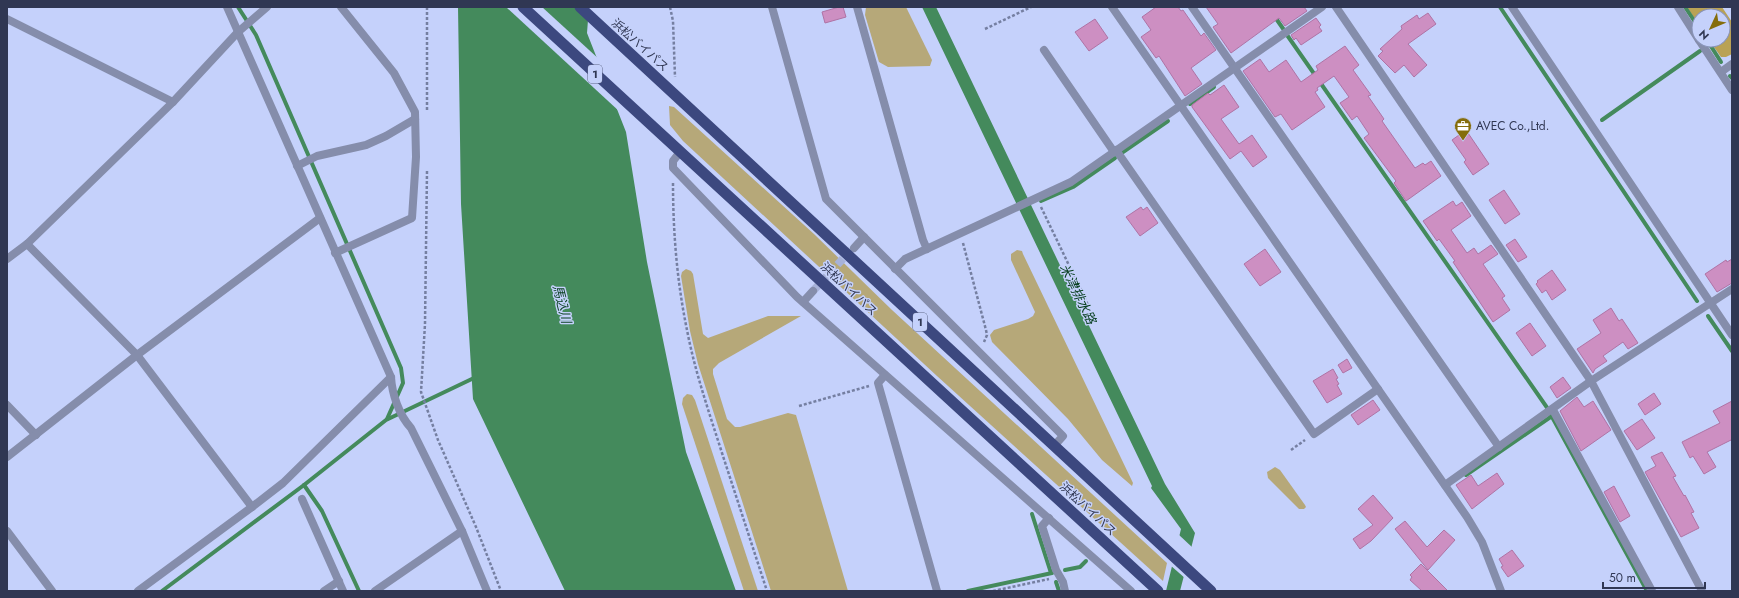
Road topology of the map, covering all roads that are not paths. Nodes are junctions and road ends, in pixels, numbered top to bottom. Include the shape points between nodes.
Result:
1 (227, 7) edge
2 (267, 7) edge
3 (341, 7) edge
4 (523, 7) edge
5 (580, 7) edge
6 (772, 7) edge
7 (857, 7) edge
8 (1112, 7) edge
9 (1192, 7) edge
10 (1322, 7) edge
11 (1336, 7) edge
12 (1512, 7) edge
13 (1678, 7) edge
14 (7, 19) edge
15 (1691, 27) edge
16 (238, 32) junction
17 (1704, 48) edge
18 (1044, 50) dead end
19 (1732, 64) edge
20 (1235, 68) junction
21 (1721, 72) junction
22 (1732, 90) edge
23 (173, 102) junction
24 (1180, 106) junction
25 (415, 119) junction
26 (1115, 151) junction
27 (680, 152) junction
28 (297, 166) junction
29 (320, 218) junction
30 (864, 237) junction
31 (27, 244) junction
32 (854, 248) tunnel mouth
33 (927, 249) junction
34 (335, 254) junction
35 (7, 259) edge
36 (895, 268) junction
37 (1732, 289) edge
38 (814, 291) tunnel mouth
39 (803, 302) junction
40 (1710, 304) junction
41 (1732, 335) edge
42 (137, 355) junction
43 (886, 375) junction
44 (391, 377) junction
45 (1592, 381) junction
46 (1378, 389) junction
47 (7, 405) edge
48 (1553, 410) junction
49 (36, 435) junction
50 (1054, 446) junction
51 (1499, 447) junction
52 (7, 457) edge
53 (1445, 485) junction
54 (302, 499) dead end
55 (252, 507) junction
56 (1048, 518) junction
57 (7, 531) edge
58 (462, 531) junction
59 (339, 581) junction
60 (52, 591) edge
61 (138, 591) edge
62 (324, 591) edge
63 (343, 591) edge
64 (375, 591) edge
65 (487, 591) edge
66 (938, 591) edge
67 (1065, 591) edge
68 (1131, 591) edge
69 (1158, 591) edge
70 (1210, 591) edge
71 (1501, 591) edge
72 (1652, 591) edge
73 (1702, 591) edge

1 - 16 street
2 - 16 street
3 - 25 street via 394,73 415,112
4 - 27 highway, 浜松バイパス / 1
5 - 50 highway, 浜松バイパス / 1
6 - 30 street via 826,199
7 - 33 street
8 - 24 street
9 - 20 street
10 - 20 street
11 - 45 street
12 - 40 street
13 - 15 street
14 - 23 street
16 - 23 street
16 - 28 street
17 - 21 street
18 - 26 street
19 - 21 street
20 - 24 street
20 - 51 street
21 - 22 street
23 - 31 street
24 - 26 street
24 - 46 street
25 - 28 street via 366,145 317,156
25 - 34 street via 416,157 412,218
26 - 33 street via 1071,182
26 - 46 street via 1314,434
27 - 39 street via 673,161 673,168
27 - 69 highway, 浜松バイパス / 1
28 - 29 street
29 - 34 street
29 - 42 street
30 - 32 street
30 - 36 street
31 - 35 street
31 - 42 street
33 - 36 street via 905,259
34 - 44 street
36 - 50 street via 1063,436
37 - 40 street
38 - 39 street
39 - 43 street
40 - 41 street
40 - 45 street
42 - 49 street
42 - 55 street
43 - 56 street
43 - 66 street via 878,384
44 - 55 street via 282,483
44 - 58 street via 392,388 405,422 411,428
45 - 48 street
45 - 73 street
46 - 53 street
47 - 49 street
48 - 51 street
48 - 72 street
49 - 52 street
50 - 70 highway, 浜松バイパス / 1
51 - 53 street
53 - 71 street via 1482,542
54 - 59 street
55 - 61 street
56 - 67 street via 1042,526
56 - 68 street
57 - 60 street
58 - 64 street
58 - 65 street
59 - 62 street
59 - 63 street

